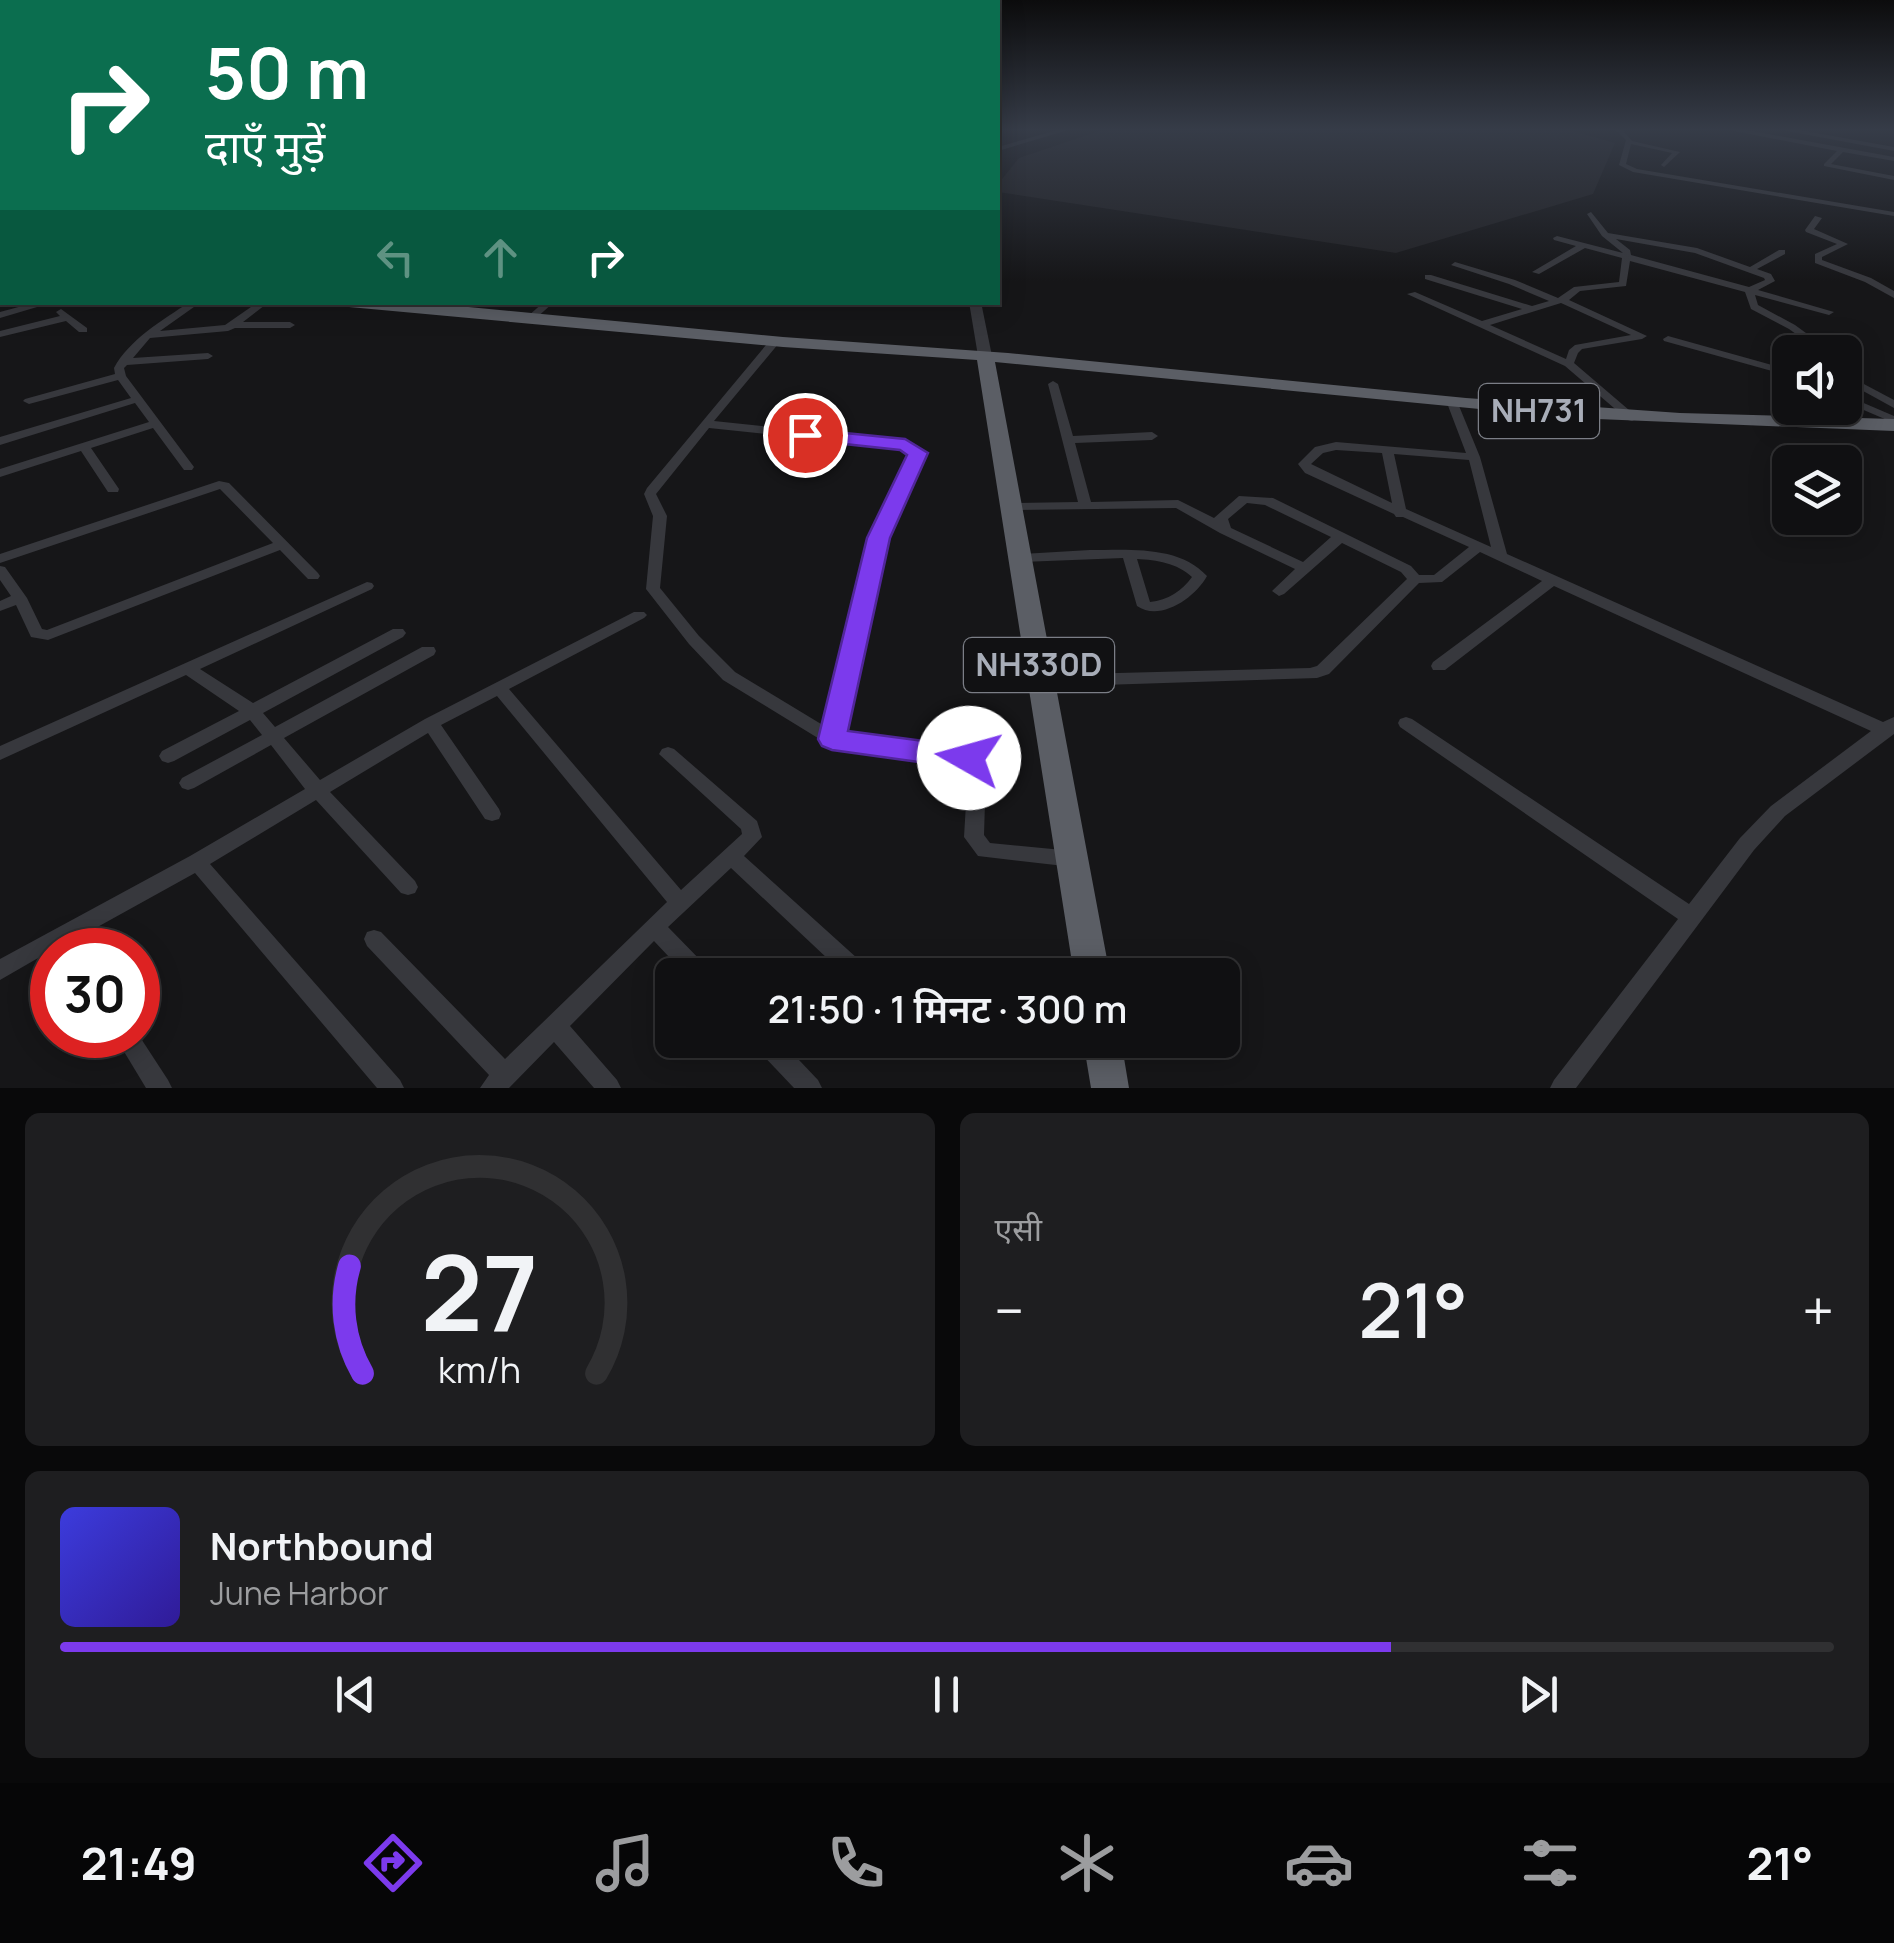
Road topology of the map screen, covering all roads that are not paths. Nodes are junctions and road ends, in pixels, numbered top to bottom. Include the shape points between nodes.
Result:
1 (1692, 179) edge
2 (1894, 213) edge
3 (1591, 214) dead end
4 (1818, 218) dead end
5 (1605, 234) junction
6 (1557, 238) dead end
7 (1584, 246) junction
8 (1782, 252) dead end
9 (1628, 256) junction
10 (1455, 266) dead end
11 (1752, 268) junction
12 (1536, 272) dead end
13 (1428, 277) dead end
14 (1750, 291) junction
15 (1412, 294) dead end
16 (1894, 295) edge
17 (1559, 300) junction
18 (40, 305) edge
19 (54, 305) edge
20 (193, 305) edge
21 (261, 305) edge
22 (385, 305) edge
23 (546, 305) edge
24 (976, 305) edge
25 (1533, 309) junction
26 (1829, 312) dead end
27 (0, 315) edge
28 (65, 318) junction
29 (531, 318) junction
30 (234, 325) junction
31 (290, 325) dead end
32 (1480, 326) junction
33 (83, 330) dead end
34 (0, 334) edge
35 (148, 335) junction
36 (1803, 335) edge
37 (1668, 339) dead end
38 (781, 342) junction
39 (208, 356) dead end
40 (986, 359) junction
41 (122, 362) junction
42 (1569, 364) junction
43 (1772, 368) edge
44 (120, 376) junction
45 (1053, 384) dead end
46 (1862, 387) edge
47 (138, 399) junction
48 (29, 401) dead end
49 (1453, 403) junction
50 (1894, 405) edge
51 (1862, 406) edge
52 (1632, 418) junction
53 (1894, 422) edge
54 (156, 423) junction
55 (706, 424) junction
56 (1152, 436) dead end
57 (1068, 440) junction
58 (0, 441) edge
59 (84, 446) junction
60 (1387, 450) junction
61 (1474, 457) junction
62 (188, 468) dead end
63 (0, 473) edge
64 (113, 489) dead end
65 (1085, 504) junction
66 (1013, 507) junction
67 (1401, 514) junction
68 (1221, 527) junction
69 (1340, 537) junction
70 (282, 544) junction
71 (1478, 548) junction
72 (1129, 556) junction
73 (1022, 558) junction
74 (1501, 558) junction
75 (0, 559) edge
76 (1302, 567) junction
77 (0, 570) edge
78 (313, 576) dead end
79 (1415, 580) junction
80 (1551, 581) junction
81 (367, 586) dead end
82 (1279, 590) dead end
83 (20, 598) junction
84 (0, 606) edge
85 (639, 615) dead end
86 (398, 633) dead end
87 (428, 650) dead end
88 (1438, 666) dead end
89 (190, 670) junction
90 (1042, 681) junction
91 (499, 688) junction
92 (252, 711) junction
93 (431, 723) junction
94 (1406, 723) dead end
95 (1891, 727) edge
96 (274, 737) junction
97 (832, 739) junction
98 (0, 753) edge
99 (668, 754) dead end
100 (168, 756) dead end
101 (188, 783) dead end
102 (317, 790) junction
103 (492, 814) dead end
104 (732, 858) junction
105 (1073, 859) junction
106 (197, 862) junction
107 (408, 887) dead end
108 (680, 903) junction
109 (1692, 917) junction
110 (654, 927) junction
111 (90, 928) edge
112 (374, 939) dead end
113 (30, 958) edge
114 (684, 958) edge
115 (841, 958) edge
116 (1089, 958) edge
117 (0, 970) edge
118 (554, 1025) junction
119 (140, 1058) edge
120 (781, 1058) edge
121 (1105, 1058) edge
122 (498, 1081) edge
123 (160, 1088) edge
124 (392, 1088) edge
125 (608, 1088) edge
126 (810, 1088) edge
127 (1110, 1088) edge
128 (1562, 1088) edge

1 - 2 street
3 - 5 street
4 - 16 street via 1809,230 1844,244 1818,262
5 - 9 street
5 - 11 street
6 - 7 street
7 - 9 street
7 - 12 street
8 - 11 street
9 - 14 street
9 - 17 street via 1623,284 1577,289
10 - 17 street
11 - 14 street via 1772,279
13 - 25 street
14 - 26 street
14 - 36 street via 1762,314
15 - 32 street
17 - 25 street
17 - 42 street via 1642,336 1579,347
18 - 27 street
19 - 28 street
20 - 35 street
21 - 30 street
22 - 29 highway, NH731
23 - 29 street
24 - 40 street
25 - 32 street
28 - 33 street
28 - 34 street
29 - 38 highway, NH731
30 - 31 street
30 - 35 street
32 - 42 street
35 - 41 street
37 - 43 street
38 - 40 highway, NH731
38 - 55 street
39 - 41 street
40 - 49 highway, NH731
40 - 66 highway, NH330D
41 - 44 street
42 - 52 street
44 - 47 street
44 - 48 street
45 - 57 street
46 - 50 street
47 - 54 street
47 - 58 street
49 - 52 highway, NH731
49 - 61 street
51 - 53 street
52 - 53 highway, NH731
54 - 59 street
54 - 62 street
55 - 97 street via 650,494 660,516 653,589 728,676
55 - 97 street via 905,445 918,453 878,538
56 - 57 street
57 - 65 street
59 - 63 street
59 - 64 street
60 - 61 street
60 - 67 street
60 - 67 street via 1328,447 1304,464
61 - 74 street
65 - 66 street
65 - 68 street via 1178,504
66 - 73 highway, NH330D
67 - 71 street
68 - 69 street via 1220,518 1255,498
68 - 76 street
69 - 76 street
69 - 79 street via 1406,569
70 - 75 street via 219,484
70 - 78 street
70 - 83 street via 48,635 36,633
71 - 74 street
71 - 79 street via 1437,579
72 - 72 street via 1170,558 1200,576 1190,590 1144,606
72 - 73 street
73 - 90 highway, NH330D
74 - 80 street
76 - 82 street
77 - 83 street
79 - 90 street via 1324,670 1311,674
80 - 88 street
80 - 95 street
81 - 89 street
83 - 84 street
85 - 91 street
86 - 92 street
87 - 96 street
89 - 92 street
89 - 98 street
90 - 105 highway, NH330D
91 - 93 street
91 - 108 street
92 - 96 street
92 - 100 street
93 - 102 street
93 - 103 street
94 - 109 street
95 - 109 street via 1778,811
96 - 101 street
96 - 102 street
97 - 105 street via 969,758 977,770 977,845 998,854
99 - 104 street via 750,826 752,837
102 - 106 street
102 - 107 street
104 - 108 street
104 - 115 street
105 - 116 highway, NH330D
106 - 111 street
106 - 124 street
108 - 110 street
109 - 128 street
110 - 114 street
110 - 118 street
112 - 122 street
113 - 117 street
118 - 122 street
118 - 125 street
119 - 123 street
120 - 126 street
121 - 127 highway

